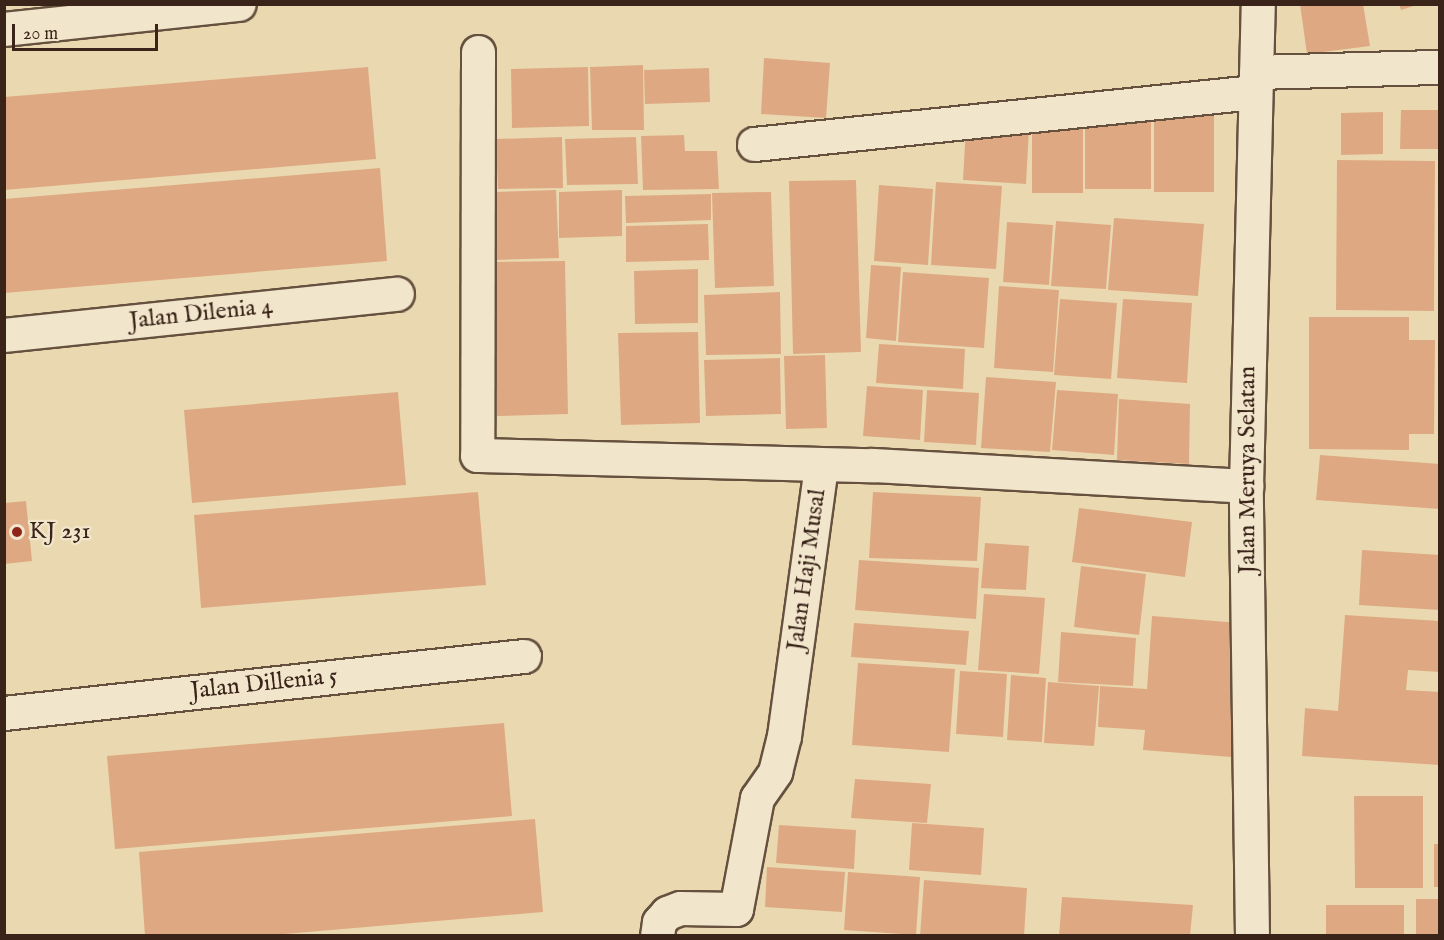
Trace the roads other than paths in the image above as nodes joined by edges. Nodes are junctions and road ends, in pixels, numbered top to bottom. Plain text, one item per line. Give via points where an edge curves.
1 (239, 4) edge
2 (1258, 4) edge
3 (4, 29) edge
4 (478, 52) dead end
5 (1440, 67) edge
6 (1255, 82) junction
7 (754, 144) dead end
8 (397, 294) dead end
9 (4, 335) edge
10 (821, 466) junction
11 (1246, 486) junction
12 (524, 656) dead end
13 (4, 713) edge
14 (657, 936) edge
15 (1252, 936) edge

1 - 3 street
2 - 6 street, Jalan Meruya Selatan
4 - 10 street via 477,455
5 - 6 street
6 - 7 street
6 - 11 street, Jalan Meruya Selatan
8 - 9 street, Jalan Dilenia 4
10 - 11 street, Jalan Haji Musal via 872,465
10 - 14 street, Jalan Haji Musal via 784,736 775,772 758,798 736,909 680,908 659,922
11 - 15 street, Jalan Meruya Selatan
12 - 13 street, Jalan Dillenia 5

